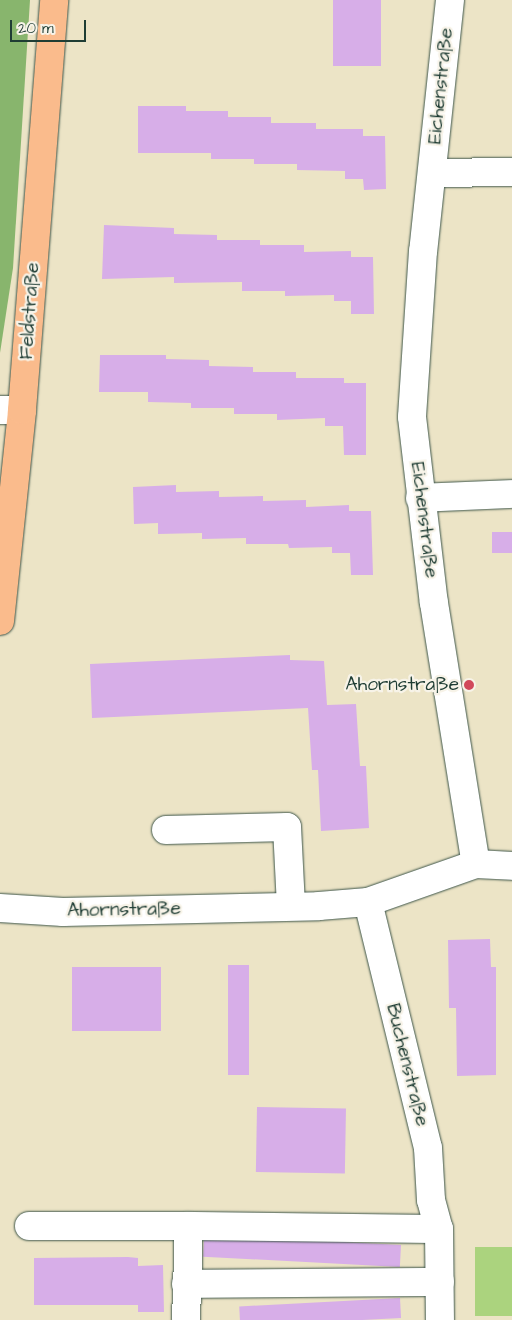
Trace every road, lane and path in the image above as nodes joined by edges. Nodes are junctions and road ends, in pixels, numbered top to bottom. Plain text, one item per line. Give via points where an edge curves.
1 (54, 0) edge
2 (450, 0) edge
3 (512, 172) edge
4 (432, 173) junction
5 (11, 410) edge
6 (512, 494) edge
7 (420, 498) junction
8 (0, 621) edge
9 (166, 830) dead end
10 (476, 864) junction
11 (512, 866) edge
12 (368, 902) junction
13 (291, 906) junction
14 (0, 908) edge
15 (29, 1226) dead end
16 (189, 1226) junction
17 (439, 1229) junction
18 (440, 1282) junction
19 (186, 1284) junction
20 (186, 1320) edge
21 (440, 1320) edge

1 - 5 main road, Feldstraße
2 - 4 street, Eichenstraße
3 - 4 street, Eichenstraße
4 - 7 street, Eichenstraße via 413,373 412,418
5 - 8 main road, Feldstraße
6 - 7 street
7 - 10 street, Eichenstraße
9 - 13 street via 287,827
10 - 11 street, Ahornstraße
10 - 12 street, Ahornstraße
12 - 13 street, Ahornstraße
12 - 17 street, Buchenstraße via 428,1148 431,1200
13 - 14 street, Ahornstraße via 64,912
15 - 16 street
16 - 17 street
16 - 19 street
17 - 18 street, Buchenstraße
18 - 19 street
18 - 21 street, Buchenstraße
19 - 20 street

